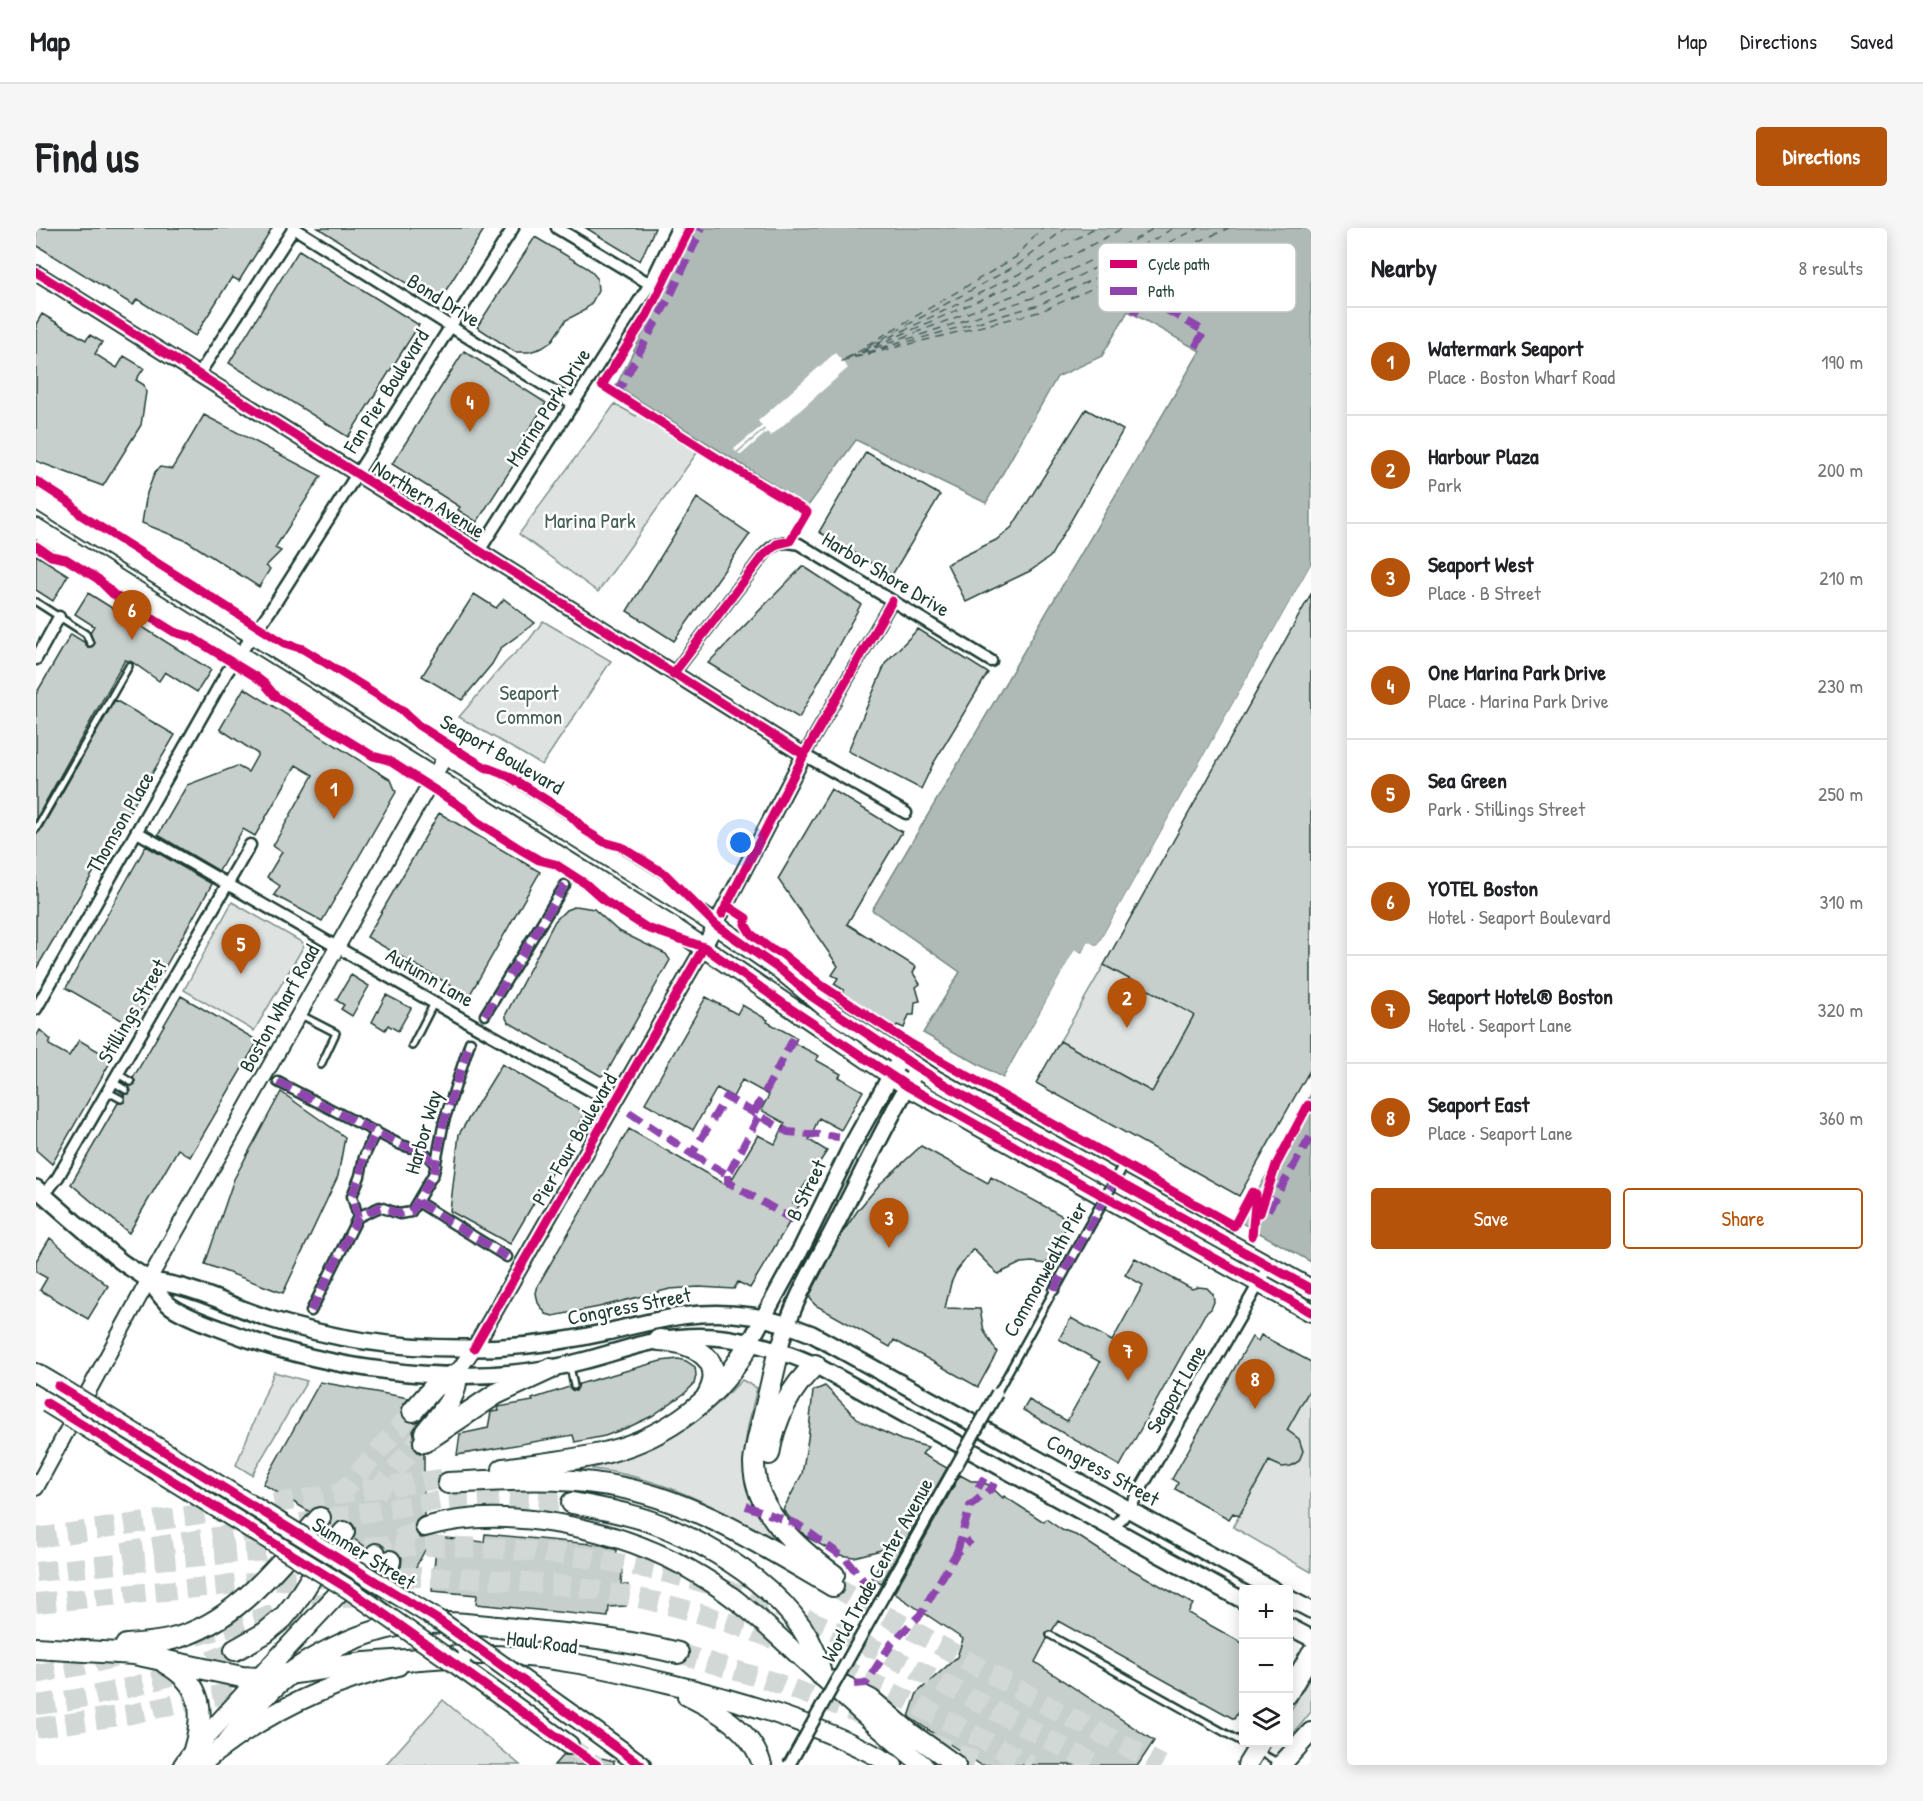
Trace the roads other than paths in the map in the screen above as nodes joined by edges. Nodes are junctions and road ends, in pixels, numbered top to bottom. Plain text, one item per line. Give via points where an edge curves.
1 (294, 228) edge
2 (513, 228) edge
3 (557, 228) edge
4 (677, 228) edge
5 (36, 273) edge
6 (650, 284) junction
7 (450, 326) junction
8 (199, 374) junction
9 (574, 404) junction
10 (356, 474) junction
11 (36, 499) edge
12 (36, 528) edge
13 (479, 551) junction
14 (892, 601) junction
15 (36, 602) edge
16 (59, 617) junction
17 (254, 635) junction
18 (90, 643) dead end
19 (238, 655) junction
20 (36, 658) edge
21 (991, 661) dead end
22 (129, 666) dead end
23 (673, 674) junction
24 (446, 755) junction
25 (804, 755) junction
26 (433, 777) junction
27 (906, 813) dead end
28 (36, 829) edge
29 (137, 832) junction
30 (250, 845) dead end
31 (227, 883) junction
32 (565, 885) dead end
33 (716, 925) junction
34 (337, 947) junction
35 (704, 947) junction
36 (434, 1003) junction
37 (36, 1009) edge
38 (299, 1014) junction
39 (484, 1015) dead end
40 (470, 1042) dead end
41 (412, 1046) dead end
42 (901, 1057) junction
43 (321, 1065) dead end
44 (918, 1068) junction
45 (891, 1074) junction
46 (131, 1082) dead end
47 (278, 1082) dead end
48 (113, 1083) junction
49 (908, 1086) junction
50 (126, 1090) dead end
51 (120, 1100) dead end
52 (615, 1104) junction
53 (376, 1131) junction
54 (1125, 1162) dead end
55 (436, 1165) junction
56 (40, 1192) edge
57 (418, 1202) junction
58 (358, 1217) junction
59 (507, 1257) dead end
60 (1269, 1266) junction
61 (148, 1281) junction
62 (1260, 1283) junction
63 (1311, 1289) edge
64 (1054, 1290) joint
65 (311, 1311) dead end
66 (1311, 1312) edge
67 (763, 1318) junction
68 (787, 1324) junction
69 (606, 1332) junction
70 (659, 1340) junction
71 (750, 1342) junction
72 (474, 1348) junction
73 (779, 1350) junction
74 (570, 1364) junction
75 (815, 1365) junction
76 (550, 1368) junction
77 (36, 1372) edge
78 (456, 1374) junction
79 (574, 1386) dead end
80 (997, 1392) joint
81 (41, 1400) edge
82 (704, 1402) junction
83 (413, 1411) tunnel mouth
84 (36, 1488) edge
85 (572, 1503) tunnel mouth
86 (1129, 1509) junction
87 (320, 1518) dead end
88 (425, 1527) tunnel mouth
89 (1113, 1529) junction
90 (344, 1532) dead end
91 (788, 1535) junction
92 (383, 1557) joint
93 (1265, 1585) edge
94 (1239, 1598) edge
95 (1293, 1601) edge
96 (1311, 1610) edge
97 (435, 1623) junction
98 (1293, 1629) edge
99 (1050, 1635) dead end
100 (1311, 1638) edge
101 (36, 1648) edge
102 (235, 1650) tunnel mouth
103 (678, 1653) tunnel mouth
104 (1311, 1653) edge
105 (149, 1656) junction
106 (462, 1656) junction
107 (290, 1674) junction
108 (821, 1675) junction
109 (259, 1678) junction
110 (644, 1678) junction
111 (1289, 1693) edge
112 (810, 1726) junction
113 (1311, 1732) edge
114 (228, 1742) junction
115 (569, 1745) tunnel mouth
116 (1255, 1753) edge
117 (193, 1760) edge
118 (641, 1765) edge
119 (762, 1765) edge
120 (788, 1765) edge
121 (893, 1765) edge
122 (923, 1765) edge
123 (957, 1765) edge
124 (1282, 1765) edge

1 - 7 street, Bond Drive
1 - 8 street
2 - 7 street, Fan Pier Boulevard
3 - 6 street
4 - 6 street, Marina Park Drive
5 - 8 street, Northern Avenue
6 - 9 street, Marina Park Drive
7 - 9 street, Bond Drive
7 - 10 street, Fan Pier Boulevard
8 - 10 street, Northern Avenue
9 - 13 street, Marina Park Drive
10 - 13 street, Northern Avenue
10 - 17 street, Fan Pier Boulevard
11 - 17 main road, Seaport Boulevard
12 - 19 main road
13 - 23 street, Northern Avenue
14 - 21 street, Harbor Shore Drive
14 - 23 street, Harbor Shore Drive via 799,544 780,542 765,554
14 - 25 street, Pier Four Boulevard
15 - 16 lane
16 - 18 lane via 86,634
16 - 20 street
17 - 19 street, Fan Pier Boulevard
17 - 24 main road, Seaport Boulevard
19 - 26 main road
19 - 29 street, Thomson Place
22 - 28 lane
23 - 25 street, Northern Avenue
24 - 26 street, Boston Wharf Road
24 - 33 main road, Seaport Boulevard
25 - 27 street, Northern Avenue
25 - 33 street, Pier Four Boulevard
26 - 34 street, Boston Wharf Road
26 - 35 main road
29 - 31 street, Autumn Lane
29 - 37 street, Thomson Place
30 - 31 street, Stillings Street
31 - 34 street, Autumn Lane
31 - 48 street, Stillings Street
32 - 39 street
33 - 35 street, Pier Four Boulevard
33 - 42 main road, Seaport Boulevard
34 - 36 street, Autumn Lane
34 - 38 street, Boston Wharf Road
35 - 45 main road
35 - 52 street, Pier Four Boulevard
36 - 41 lane
36 - 52 street, Autumn Lane
38 - 43 lane via 336,1033
38 - 61 street, Boston Wharf Road
40 - 55 street, Harbor Way via 444,1121
42 - 44 main road, Seaport Boulevard
42 - 45 main road, B Street
44 - 49 main road, B Street
44 - 60 main road, Seaport Boulevard
45 - 49 main road
45 - 67 main road, B Street
46 - 48 lane
47 - 53 street
48 - 50 lane
48 - 51 lane
48 - 56 street, Stillings Street via 58,1177
49 - 62 main road
49 - 68 main road, B Street via 799,1292
52 - 72 street, Pier Four Boulevard
53 - 55 street via 401,1145 423,1151
53 - 58 street via 351,1196
54 - 64 street, Commonwealth Pier, bridge
55 - 57 street, Harbor Way
56 - 61 main road, Congress Street
57 - 58 street, Harbor Way via 411,1212 399,1214 380,1207
57 - 59 street
58 - 65 street
60 - 62 street, Seaport Lane
60 - 63 main road, Seaport Boulevard
61 - 72 main road, Congress Street via 186,1287 272,1319 340,1337 399,1345
61 - 78 main road, Congress Street via 162,1299 180,1312 255,1341 354,1365
61 - 84 street, Boston Wharf Road
62 - 66 main road
62 - 86 street, Seaport Lane
64 - 80 lane, Commonwealth Pier
67 - 68 main road, Congress Street
67 - 69 main road, Congress Street via 697,1314
67 - 71 main road, B Street
68 - 73 main road, B Street
68 - 86 main road, Congress Street via 820,1338
69 - 72 main road, Congress Street via 522,1346
69 - 74 main road via 573,1348
70 - 71 main road, Congress Street via 711,1336
70 - 74 main road, Congress Street
70 - 82 highway via 687,1345 707,1358 714,1378
71 - 73 main road, Congress Street
71 - 82 highway via 732,1372
72 - 78 street, Pier Four Boulevard
73 - 75 main road, Congress Street
73 - 91 highway via 755,1467 764,1503
74 - 76 main road, Congress Street
74 - 79 lane
75 - 89 main road, Congress Street
75 - 91 highway via 785,1403 768,1456 770,1501
76 - 78 main road, Congress Street
76 - 78 highway via 496,1394 423,1438 451,1399
77 - 118 main road, Summer Street, bridge via 440,1622
78 - 83 highway via 434,1387
80 - 120 street, World Trade Center Avenue, bridge
81 - 115 main road, Summer Street, bridge via 350,1590
82 - 91 highway via 664,1429 617,1450 447,1480 562,1480 640,1491 713,1520 835,1582
85 - 108 highway via 654,1522 736,1566 801,1625
86 - 89 street, Seaport Lane
86 - 93 main road, Congress Street
87 - 101 highway via 257,1587 204,1627 156,1642
88 - 108 main road via 460,1519 516,1518 580,1528 631,1542 676,1562 723,1590
89 - 94 main road, Congress Street
90 - 102 highway via 283,1618
92 - 97 highway via 391,1600 408,1615
92 - 109 main road
95 - 96 main road
97 - 103 highway via 588,1636
97 - 107 highway via 403,1625 351,1641
98 - 100 main road
99 - 116 lane
101 - 105 highway
104 - 111 main road
105 - 109 highway
105 - 117 highway via 179,1672 196,1696 201,1715
106 - 107 highway via 365,1663
106 - 110 main road, Haul Road via 544,1659
106 - 114 main road, Haul Road via 399,1666 326,1688 279,1710
107 - 109 highway
107 - 114 highway via 262,1699
108 - 112 main road via 819,1704
108 - 122 main road
108 - 123 main road via 871,1699
109 - 117 main road
110 - 112 main road, Haul Road
110 - 119 main road via 723,1716 746,1736
112 - 120 lane
112 - 121 main road, Haul Road
113 - 124 main road
114 - 117 main road, Haul Road
116 - 124 lane

